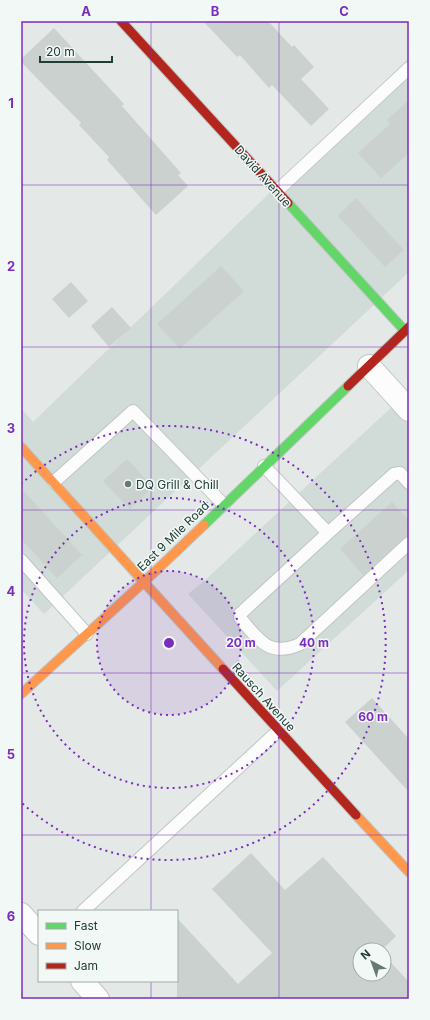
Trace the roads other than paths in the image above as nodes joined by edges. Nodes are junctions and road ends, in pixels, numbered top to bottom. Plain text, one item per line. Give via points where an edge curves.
1 (120, 21) edge
2 (409, 68) edge
3 (277, 191) junction
4 (407, 329) edge
5 (369, 366) junction
6 (409, 410) edge
7 (21, 447) edge
8 (264, 466) junction
9 (54, 482) junction
10 (409, 483) edge
11 (224, 505) junction
12 (328, 533) junction
13 (409, 542) edge
14 (21, 560) edge
15 (145, 581) junction
16 (87, 634) junction
17 (21, 694) edge
18 (278, 731) junction
19 (409, 872) edge
20 (84, 910) edge
21 (21, 915) edge
22 (38, 933) edge
23 (83, 982) edge
24 (98, 999) edge

1 - 3 street, David Avenue
2 - 3 lane
3 - 4 street, David Avenue
4 - 5 street, East 9 Mile Road
5 - 6 street
5 - 8 street, East 9 Mile Road
7 - 9 street, Rausch Avenue
8 - 11 street, East 9 Mile Road
8 - 12 lane
9 - 11 lane via 133,411
9 - 15 street, Rausch Avenue
10 - 12 lane via 400,473 394,474
11 - 15 street, East 9 Mile Road
12 - 13 lane via 240,614 240,618 260,642 270,648 280,650 300,644
14 - 16 lane
15 - 16 street, East 9 Mile Road
15 - 18 street, Rausch Avenue
16 - 17 street, East 9 Mile Road
18 - 19 street, Rausch Avenue
18 - 20 lane
21 - 22 street
23 - 24 street

